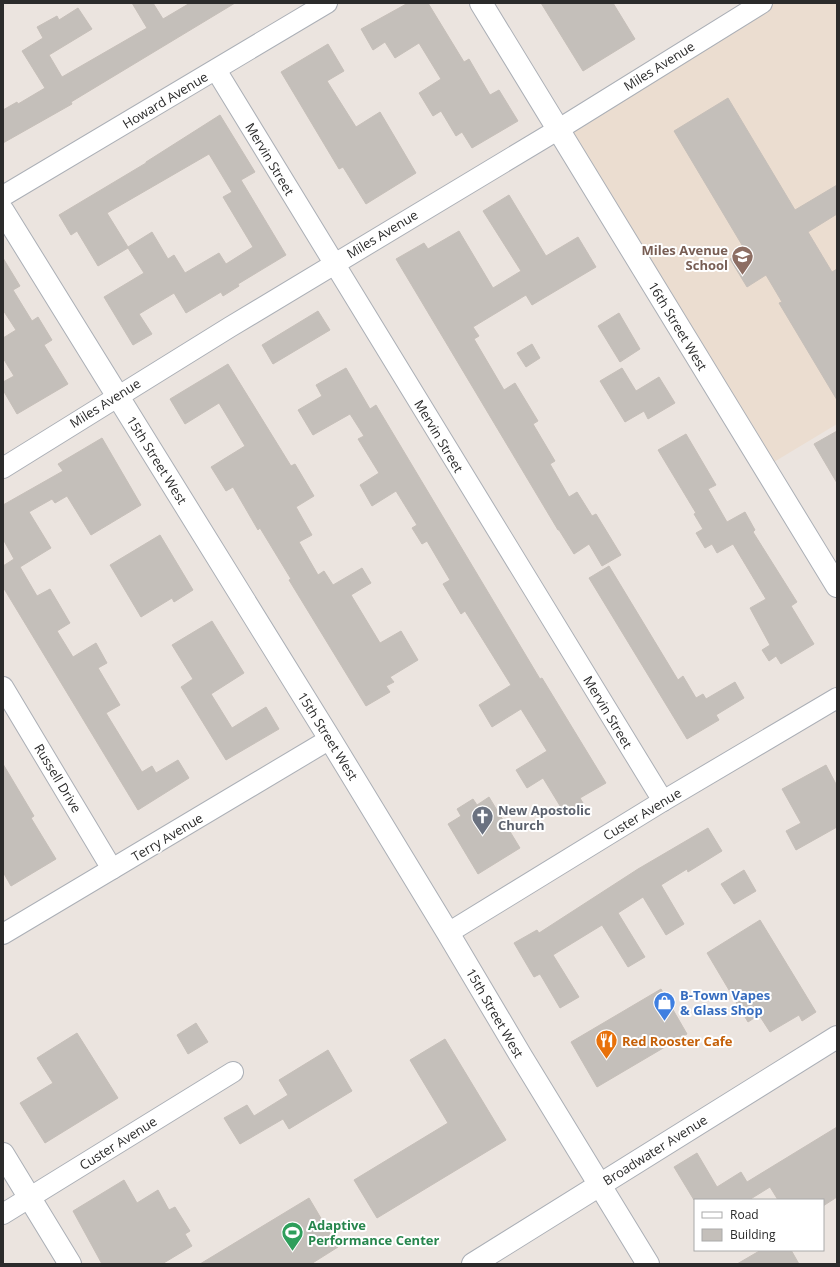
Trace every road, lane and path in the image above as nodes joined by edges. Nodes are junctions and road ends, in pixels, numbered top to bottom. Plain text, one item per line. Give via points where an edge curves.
1 (327, 3) edge
2 (481, 3) edge
3 (762, 3) edge
4 (216, 70) junction
5 (559, 129) junction
6 (3, 196) edge
7 (3, 211) edge
8 (334, 263) junction
9 (117, 396) junction
10 (3, 468) edge
11 (837, 586) edge
12 (3, 687) edge
13 (837, 698) edge
14 (330, 739) junction
15 (662, 801) junction
16 (112, 869) junction
17 (448, 933) junction
18 (3, 934) edge
19 (837, 1037) edge
20 (234, 1072) dead end
21 (3, 1154) edge
22 (600, 1184) junction
23 (29, 1198) junction
24 (3, 1214) edge
25 (70, 1264) edge
26 (473, 1264) edge
27 (648, 1264) edge

1 - 4 street, Howard Avenue
2 - 5 street, 16th Street West
3 - 5 street, Miles Avenue
4 - 6 street, Howard Avenue
4 - 8 street, Mervin Street
5 - 8 street, Miles Avenue
5 - 11 street, 16th Street West
7 - 9 street, 15th Street West
8 - 9 street, Miles Avenue
8 - 15 street, Mervin Street
9 - 10 street, Miles Avenue
9 - 14 street, 15th Street West
12 - 16 street, Russell Drive
13 - 15 street, Custer Avenue
14 - 16 street, Terry Avenue
14 - 17 street, 15th Street West
15 - 17 street, Custer Avenue
16 - 18 street, Terry Avenue
17 - 22 street, 15th Street West
19 - 22 street, Broadwater Avenue
20 - 23 street, Custer Avenue
21 - 23 street
22 - 26 street, Broadwater Avenue
22 - 27 street, 15th Street West
23 - 24 street, Custer Avenue
23 - 25 street

